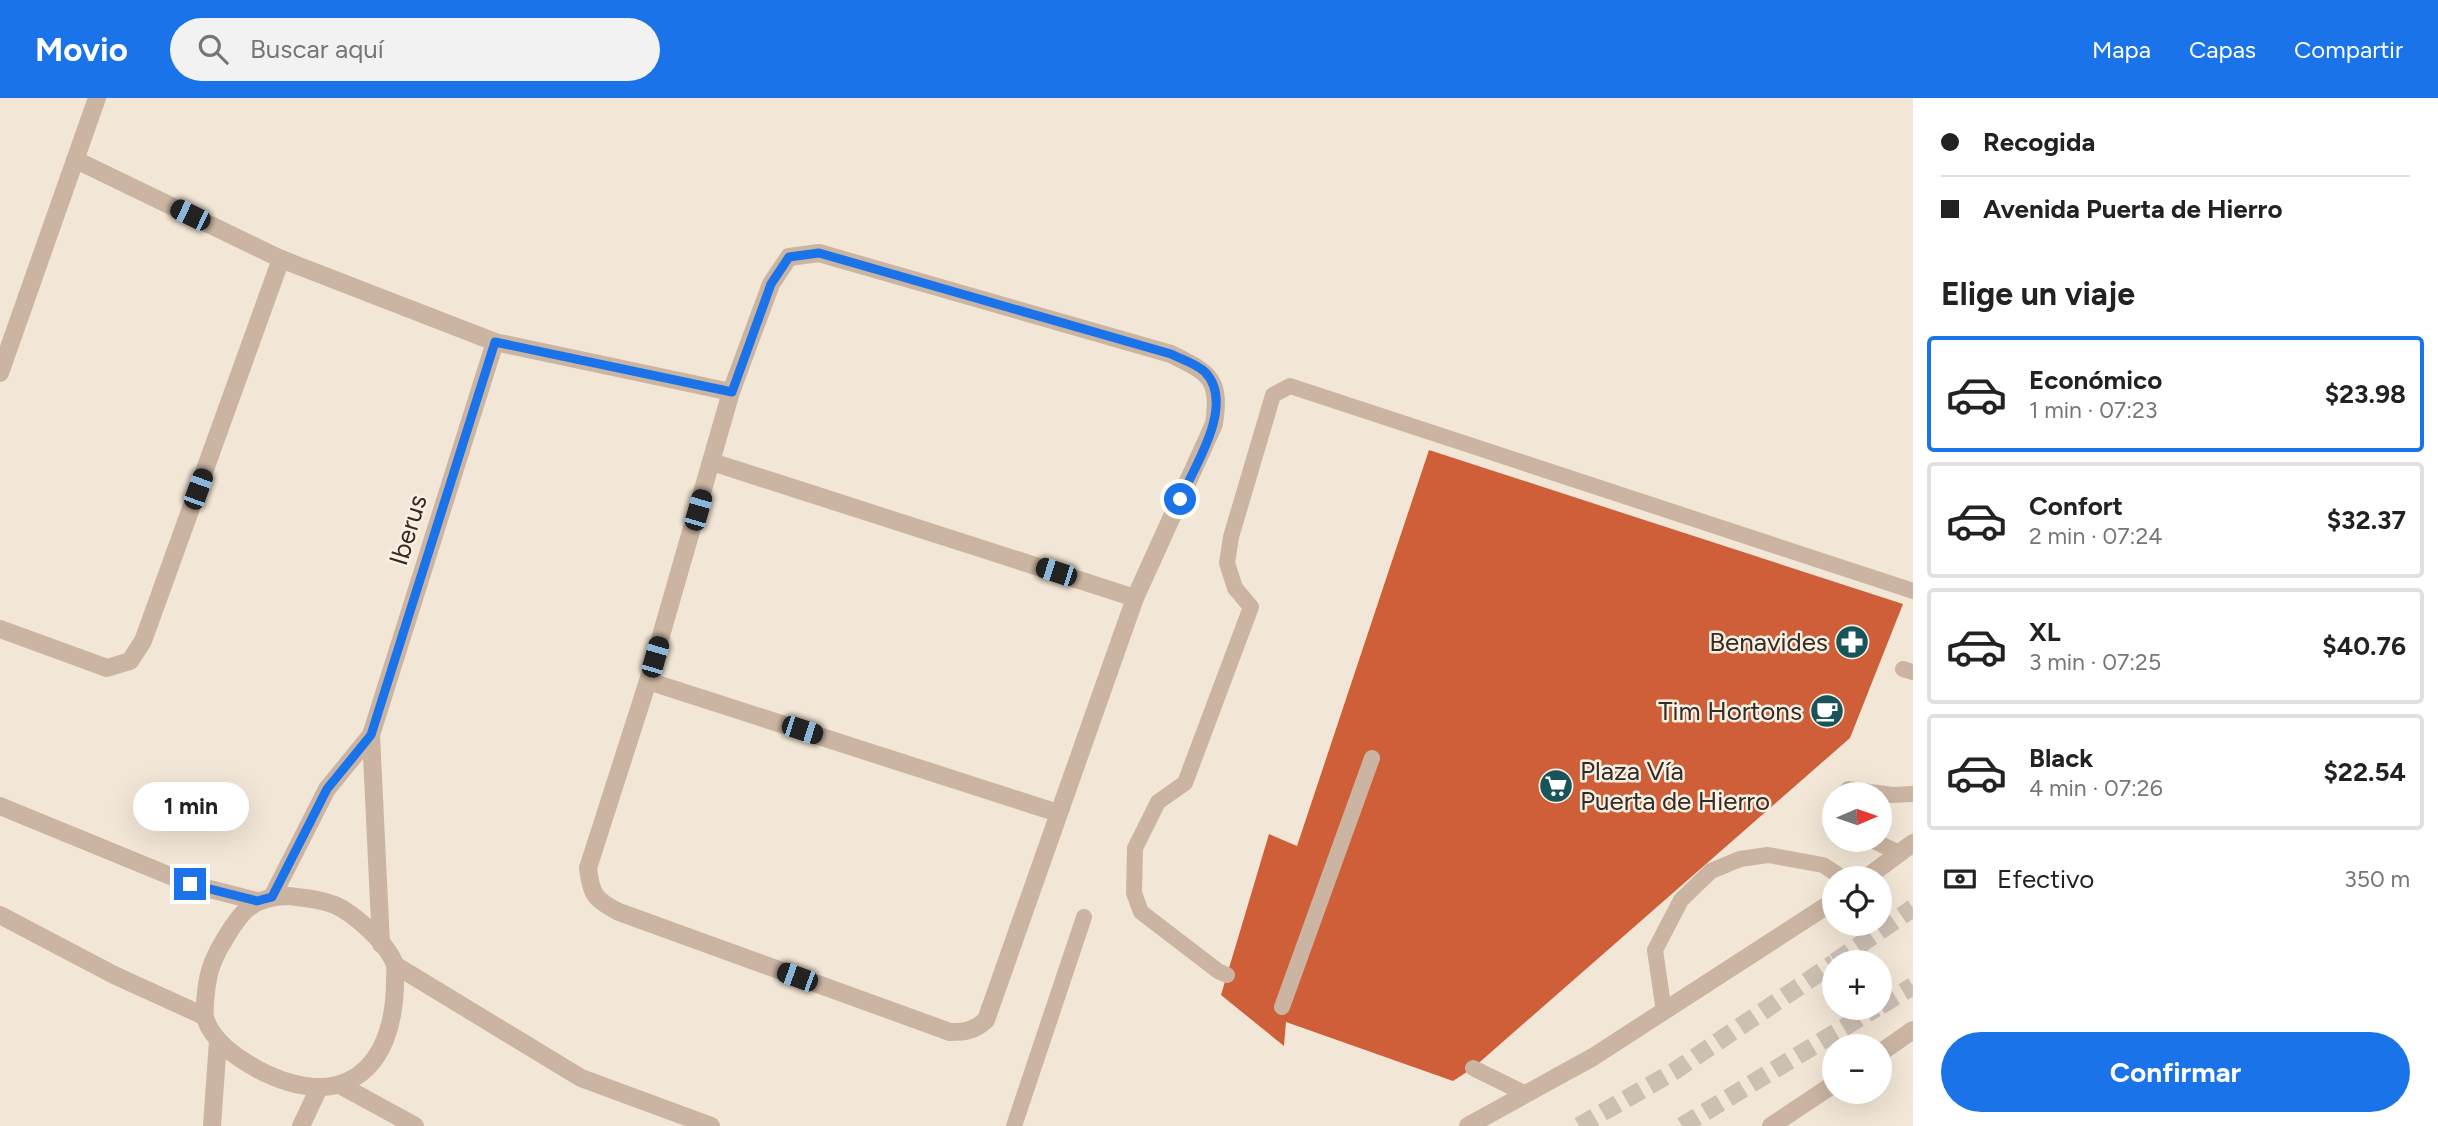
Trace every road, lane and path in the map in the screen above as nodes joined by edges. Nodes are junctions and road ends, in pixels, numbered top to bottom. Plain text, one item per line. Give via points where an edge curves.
1 (97, 98) edge
2 (76, 160) junction
3 (281, 259) junction
4 (495, 342) junction
5 (0, 373) edge
6 (732, 392) junction
7 (712, 462) junction
8 (1913, 591) edge
9 (1135, 598) junction
10 (0, 629) edge
11 (648, 681) junction
12 (371, 735) junction
13 (1372, 758) dead end
14 (1913, 794) edge
15 (1892, 795) edge
16 (0, 806) edge
17 (1058, 813) junction
18 (1906, 848) edge
19 (1825, 866) edge
20 (1882, 866) edge
21 (265, 899) junction
22 (1822, 909) edge
23 (0, 915) edge
24 (1084, 917) dead end
25 (381, 944) junction
26 (395, 965) junction
27 (1227, 975) dead end
28 (1282, 1007) dead end
29 (1664, 1012) junction
30 (204, 1016) junction
31 (1913, 1030) edge
32 (218, 1041) junction
33 (1892, 1045) edge
34 (1474, 1069) dead end
35 (340, 1085) junction
36 (319, 1088) junction
37 (1822, 1092) edge
38 (1526, 1094) junction
39 (212, 1126) edge
40 (301, 1126) edge
41 (415, 1126) edge
42 (711, 1126) edge
43 (1014, 1126) edge
44 (1468, 1126) edge
45 (1771, 1126) edge

1 - 2 street
2 - 3 street
2 - 5 street
3 - 4 street
3 - 10 street via 143,641 130,661 107,668
4 - 6 street
4 - 12 street, Iberus
6 - 7 street
6 - 9 street via 771,284 789,257 819,253 1171,354 1204,370 1214,385 1214,424
7 - 9 street
7 - 11 street
8 - 27 lane via 1290,386 1273,396 1231,537 1227,563 1235,588 1251,607 1185,783 1158,802 1135,848 1134,893 1140,912
9 - 17 street
11 - 17 street
11 - 17 street via 588,868 590,888 600,902 950,1032 966,1032 986,1020
12 - 21 street, Iberus via 327,789
12 - 25 street, Iberus
13 - 28 lane
14 - 15 lane
16 - 21 street via 190,884
18 - 20 street
19 - 29 lane via 1768,855 1740,859 1711,871 1681,900 1655,950
21 - 25 street via 313,898 336,906 357,918
21 - 30 street via 237,919 221,944 207,974
22 - 29 street
23 - 30 street
24 - 43 lane
25 - 26 street
26 - 35 street via 395,1010 385,1044 364,1073
26 - 42 street via 581,1078
29 - 38 street
30 - 32 street
31 - 33 street
32 - 36 street via 265,1073
32 - 39 street
34 - 38 lane
35 - 36 street
35 - 41 street
36 - 40 street
37 - 45 street
38 - 44 street

